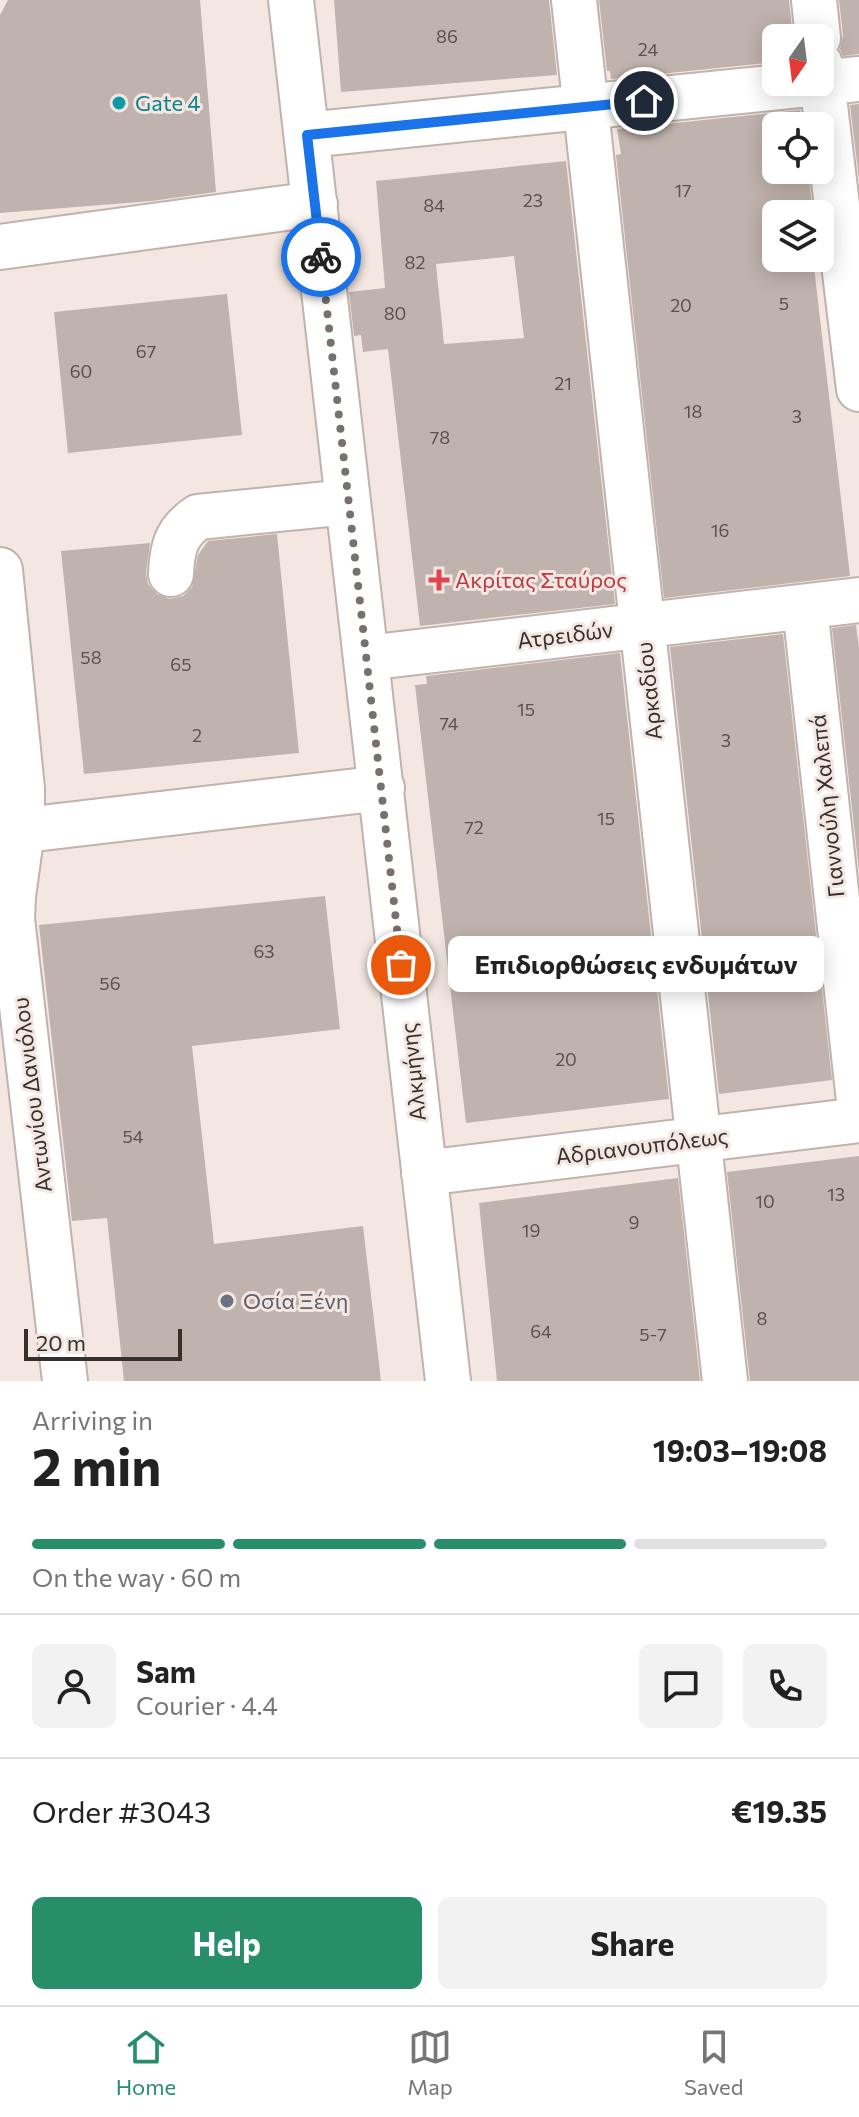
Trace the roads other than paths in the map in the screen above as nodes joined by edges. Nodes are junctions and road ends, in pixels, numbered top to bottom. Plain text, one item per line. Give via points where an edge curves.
1 (291, 0) edge
2 (574, 0) edge
3 (814, 0) edge
4 (817, 24) edge
5 (834, 76) edge
6 (762, 85) edge
7 (585, 107) junction
8 (307, 135) junction
9 (315, 204) junction
10 (0, 247) edge
11 (859, 389) edge
12 (348, 502) junction
13 (0, 570) edge
14 (171, 574) dead end
15 (859, 600) edge
16 (805, 607) junction
17 (642, 625) junction
18 (366, 658) junction
19 (382, 788) junction
20 (11, 832) edge
21 (859, 1101) edge
22 (859, 1120) edge
23 (699, 1139) junction
24 (424, 1173) junction
25 (65, 1381) edge
26 (448, 1381) edge
27 (725, 1381) edge

1 - 8 street, Αλκμήνης
2 - 7 street, Αρκαδίου
3 - 4 street
5 - 11 street
6 - 7 street
7 - 8 street
7 - 17 street, Αρκαδίου
8 - 9 street, Αλκμήνης
9 - 10 street
9 - 12 street, Αλκμήνης
12 - 14 street via 198,517 176,540
12 - 18 street, Αλκμήνης
13 - 20 street, Αντωνίου Δανιόλου via 21,776
15 - 16 street, Ατρειδών
16 - 17 street, Ατρειδών
16 - 21 street, Γιαννούλη Χαλεπά
17 - 18 street, Ατρειδών
17 - 23 street, Αρκαδίου
18 - 19 street, Αλκμήνης
19 - 20 street
19 - 24 street, Αλκμήνης
20 - 25 street, Αντωνίου Δανιόλου via 13,928
22 - 23 street, Αδριανουπόλεως
23 - 24 street, Αδριανουπόλεως
23 - 27 street, Αρκαδίου
24 - 26 street, Αλκμήνης

